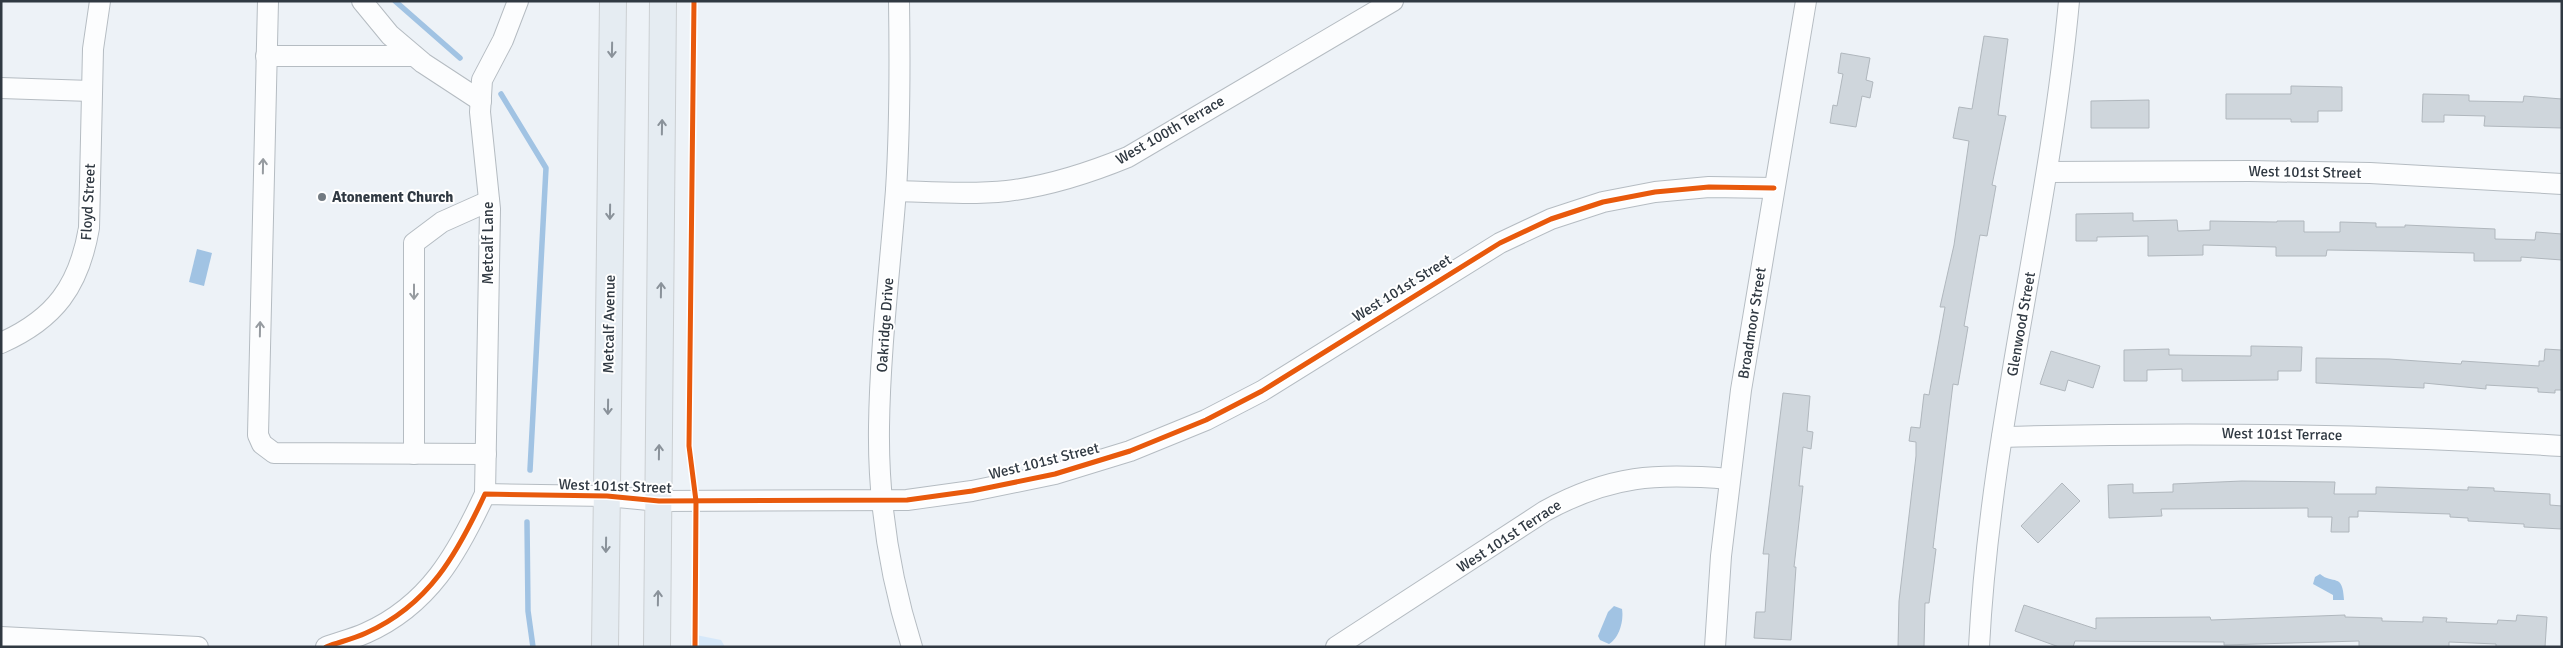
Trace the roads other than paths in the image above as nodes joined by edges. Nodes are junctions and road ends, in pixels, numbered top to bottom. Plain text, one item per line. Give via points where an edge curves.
1 (100, 1) edge
2 (268, 1) edge
3 (362, 1) edge
4 (518, 1) edge
5 (613, 1) edge
6 (664, 1) edge
7 (899, 1) edge
8 (1393, 1) edge
9 (1806, 1) edge
10 (2069, 1) edge
11 (266, 56) junction
12 (414, 56) junction
13 (1, 88) edge
14 (91, 91) junction
15 (481, 101) junction
16 (2048, 172) junction
17 (2562, 184) edge
18 (1774, 188) junction
19 (896, 191) junction
20 (489, 201) junction
21 (1, 343) edge
22 (2002, 437) junction
23 (2562, 446) edge
24 (414, 454) junction
25 (486, 454) junction
26 (1729, 479) junction
27 (485, 494) junction
28 (607, 496) junction
29 (659, 501) junction
30 (883, 501) junction
31 (1, 637) edge
32 (198, 647) edge
33 (326, 647) edge
34 (605, 647) edge
35 (657, 647) edge
36 (912, 647) edge
37 (1336, 647) edge
38 (1715, 647) edge
39 (1979, 647) edge

1 - 14 street, Floyd Street
2 - 11 street
3 - 12 street via 390,35
4 - 15 street, Metcalf Lane via 503,40 482,80
5 -> 28 main road, Metcalf Avenue
29 -> 6 main road
7 - 19 street, Oakridge Drive
8 - 19 street, West 100th Terrace via 1128,156 1091,172 1006,191
9 - 18 street, Broadmoor Street
10 - 16 street, Glenwood Street
11 - 12 street
24 -> 11 street via 274,453 262,444 258,435
12 - 15 street
13 - 14 street
14 - 21 street, Floyd Street via 89,228 84,254 74,282 56,307 24,333
15 - 20 street, Metcalf Lane
16 - 17 street, West 101st Street via 2361,173
16 - 22 street, Glenwood Street
18 - 26 street, Broadmoor Street
18 - 30 street, West 101st Street via 1709,187 1655,192 1603,202 1551,219 1500,243 1277,382 1206,420 1130,451 1055,474 972,492
19 - 30 street, Oakridge Drive via 879,427
20 -> 24 street via 442,222 414,243
20 - 25 street, Metcalf Lane
22 - 23 street, West 101st Terrace via 2301,434 2449,438
22 - 39 street, Glenwood Street
24 - 25 street
25 - 27 street, Metcalf Lane
26 - 37 street, West 101st Terrace via 1683,475 1641,477 1605,484 1571,497
26 - 38 street, Broadmoor Street
27 - 28 street, West 101st Street
27 - 33 street via 452,559 433,585 394,619 365,634
28 - 29 street, West 101st Street
28 -> 34 main road, Metcalf Avenue
29 - 30 street, West 101st Street
35 -> 29 main road
30 - 36 street, Oakridge Drive via 897,592
31 - 32 street

